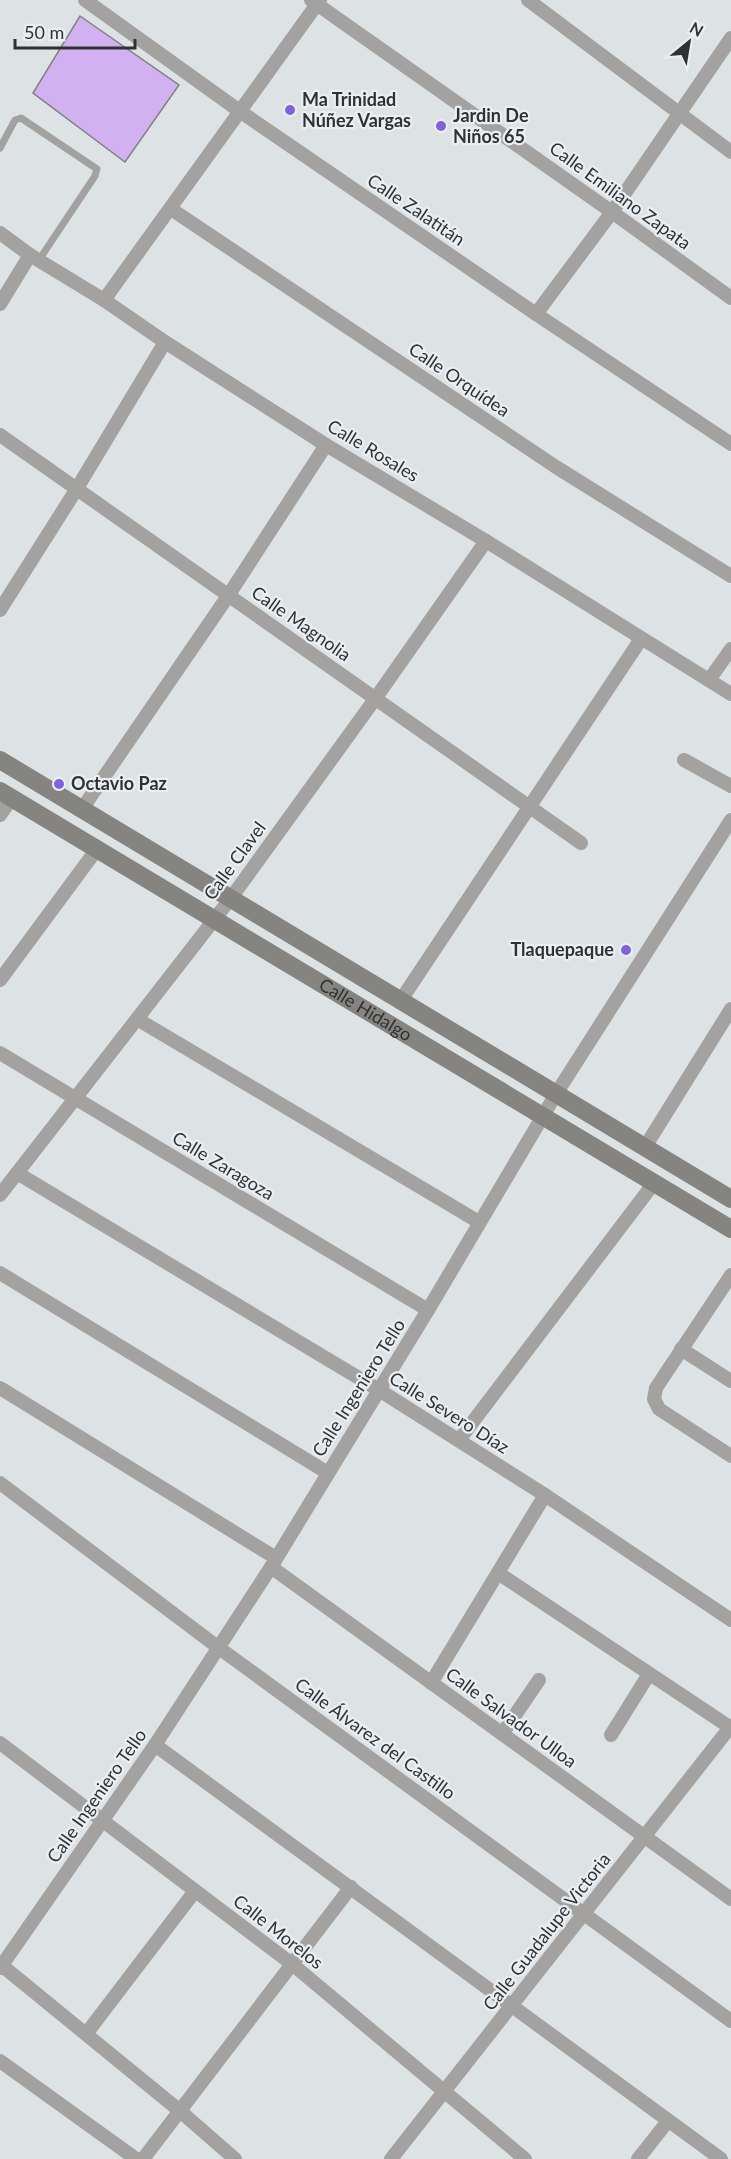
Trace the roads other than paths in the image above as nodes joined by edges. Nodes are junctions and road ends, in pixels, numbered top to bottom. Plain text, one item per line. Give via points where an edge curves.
1 (85, 0) edge
2 (528, 0) edge
3 (316, 2) edge
4 (731, 38) edge
5 (241, 112) junction
6 (679, 112) junction
7 (0, 148) edge
8 (731, 152) edge
9 (171, 209) junction
10 (612, 212) junction
11 (0, 233) edge
12 (35, 257) junction
13 (731, 298) edge
14 (104, 300) junction
15 (0, 304) edge
16 (536, 314) junction
17 (165, 342) junction
18 (0, 435) edge
19 (731, 444) edge
20 (326, 445) junction
21 (76, 490) junction
22 (486, 540) junction
23 (731, 576) edge
24 (228, 596) junction
25 (0, 610) edge
26 (641, 639) junction
27 (731, 649) edge
28 (709, 680) junction
29 (731, 694) edge
30 (375, 699) junction
31 (0, 760) edge
32 (684, 760) dead end
33 (731, 786) edge
34 (6, 794) edge
35 (529, 807) junction
36 (82, 809) junction
37 (0, 815) edge
38 (731, 820) edge
39 (581, 843) dead end
40 (97, 849) junction
41 (231, 898) junction
42 (214, 919) junction
43 (0, 980) edge
44 (401, 1000) junction
45 (731, 1009) edge
46 (137, 1019) junction
47 (0, 1053) edge
48 (556, 1094) junction
49 (75, 1098) junction
50 (543, 1117) junction
51 (645, 1147) junction
52 (17, 1173) junction
53 (654, 1183) junction
54 (0, 1195) edge
55 (731, 1199) edge
56 (479, 1222) junction
57 (731, 1229) edge
58 (0, 1273) edge
59 (731, 1275) edge
60 (428, 1310) junction
61 (681, 1349) junction
62 (731, 1381) edge
63 (0, 1388) edge
64 (379, 1390) junction
65 (459, 1440) junction
66 (731, 1456) edge
67 (328, 1473) junction
68 (0, 1483) edge
69 (545, 1495) junction
70 (273, 1562) junction
71 (498, 1573) junction
72 (731, 1620) edge
73 (219, 1648) junction
74 (649, 1674) junction
75 (539, 1680) dead end
76 (431, 1683) junction
77 (731, 1727) edge
78 (502, 1734) junction
79 (611, 1735) dead end
80 (0, 1743) edge
81 (155, 1745) junction
82 (102, 1821) junction
83 (645, 1837) junction
84 (351, 1887) junction
85 (195, 1891) junction
86 (731, 1899) edge
87 (584, 1914) junction
88 (292, 1964) junction
89 (1, 1966) edge
90 (512, 2005) junction
91 (731, 2021) edge
92 (86, 2034) junction
93 (0, 2061) edge
94 (444, 2092) junction
95 (180, 2110) junction
96 (668, 2121) junction
97 (136, 2159) edge
98 (143, 2159) edge
99 (235, 2159) edge
100 (391, 2159) edge
101 (525, 2159) edge
102 (638, 2159) edge
103 (722, 2159) edge

1 - 5 street, Calle Zalatitán
2 - 6 street
3 - 5 street
3 - 10 street, Calle Emiliano Zapata
4 - 6 street
5 - 9 street
5 - 16 street, Calle Zalatitán
6 - 8 street
6 - 10 street
7 - 12 lane via 15,120 21,118 97,169
9 - 14 street
9 - 23 street, Calle Orquídea via 556,467
10 - 13 street, Calle Emiliano Zapata
10 - 16 street
11 - 12 street, Calle Rosales
12 - 14 street, Calle Rosales
12 - 15 street
14 - 17 street, Calle Rosales
16 - 19 street, Calle Zalatitán
17 - 20 street, Calle Rosales
17 - 21 street
18 - 21 street, Calle Magnolia
20 - 22 street, Calle Rosales
20 - 24 street
21 - 24 street, Calle Magnolia
21 - 25 street
22 - 26 street, Calle Rosales
22 - 30 street, Calle Clavel
24 - 30 street, Calle Magnolia
24 - 36 street
26 - 28 street, Calle Rosales
26 - 35 street
27 - 28 street
28 - 29 street, Calle Rosales
30 - 35 street, Calle Magnolia
30 - 41 street, Calle Clavel
31 - 36 street, Calle Hidalgo
32 - 33 street
34 - 37 street
34 - 40 street, Calle Hidalgo
35 - 39 street, Calle Magnolia
35 - 44 street
36 - 41 street, Calle Hidalgo
38 - 48 street, Calle Ingeniero Tello
40 - 42 street, Calle Hidalgo
40 - 43 street
41 - 42 street, Calle Clavel
41 - 44 street, Calle Hidalgo
42 - 46 street, Calle Clavel
42 - 50 street, Calle Hidalgo
44 - 48 street, Calle Hidalgo
45 - 51 street
46 - 49 street, Calle Clavel
46 - 56 street
47 - 49 street, Calle Zaragoza
48 - 50 street, Calle Ingeniero Tello
48 - 51 street, Calle Hidalgo
49 - 52 street, Calle Clavel
49 - 60 street, Calle Zaragoza
50 - 53 street, Calle Hidalgo
50 - 56 street, Calle Ingeniero Tello
51 - 55 street, Calle Hidalgo
52 - 54 street, Calle Clavel
52 - 64 street, Calle Severo Díaz
53 - 57 street, Calle Hidalgo
53 - 65 street
56 - 60 street, Calle Ingeniero Tello
58 - 67 street
59 - 61 street
60 - 64 street, Calle Ingeniero Tello
61 - 62 street
61 - 66 street via 656,1388 654,1399 659,1409
63 - 70 street, Calle Salvador Ulloa
64 - 65 street, Calle Severo Díaz
64 - 67 street, Calle Ingeniero Tello
65 - 69 street, Calle Severo Díaz
67 - 70 street, Calle Ingeniero Tello
68 - 73 street, Calle Álvarez del Castillo
69 - 71 street
69 - 72 street, Calle Severo Díaz
70 - 73 street, Calle Ingeniero Tello
70 - 76 street, Calle Salvador Ulloa
71 - 74 street
71 - 76 street
73 - 81 street, Calle Ingeniero Tello
73 - 87 street, Calle Álvarez del Castillo
74 - 77 street
74 - 79 street
75 - 78 street
76 - 78 street, Calle Salvador Ulloa
77 - 83 street, Calle Guadalupe Victoria
78 - 83 street, Calle Salvador Ulloa
80 - 82 street, Calle Morelos
81 - 82 street, Calle Ingeniero Tello
81 - 84 street
82 - 85 street, Calle Morelos
82 - 89 street, Calle Ingeniero Tello
83 - 86 street, Calle Salvador Ulloa
83 - 87 street, Calle Guadalupe Victoria
84 - 88 street
84 - 90 street
85 - 88 street, Calle Morelos
85 - 92 street
87 - 90 street, Calle Guadalupe Victoria
87 - 91 street, Calle Álvarez del Castillo
88 - 94 street, Calle Morelos
88 - 95 street
89 - 92 street
90 - 94 street, Calle Guadalupe Victoria
90 - 96 street
92 - 95 street
93 - 97 street
94 - 100 street, Calle Guadalupe Victoria
94 - 101 street, Calle Morelos
95 - 98 street
95 - 99 street
96 - 102 street
96 - 103 street

